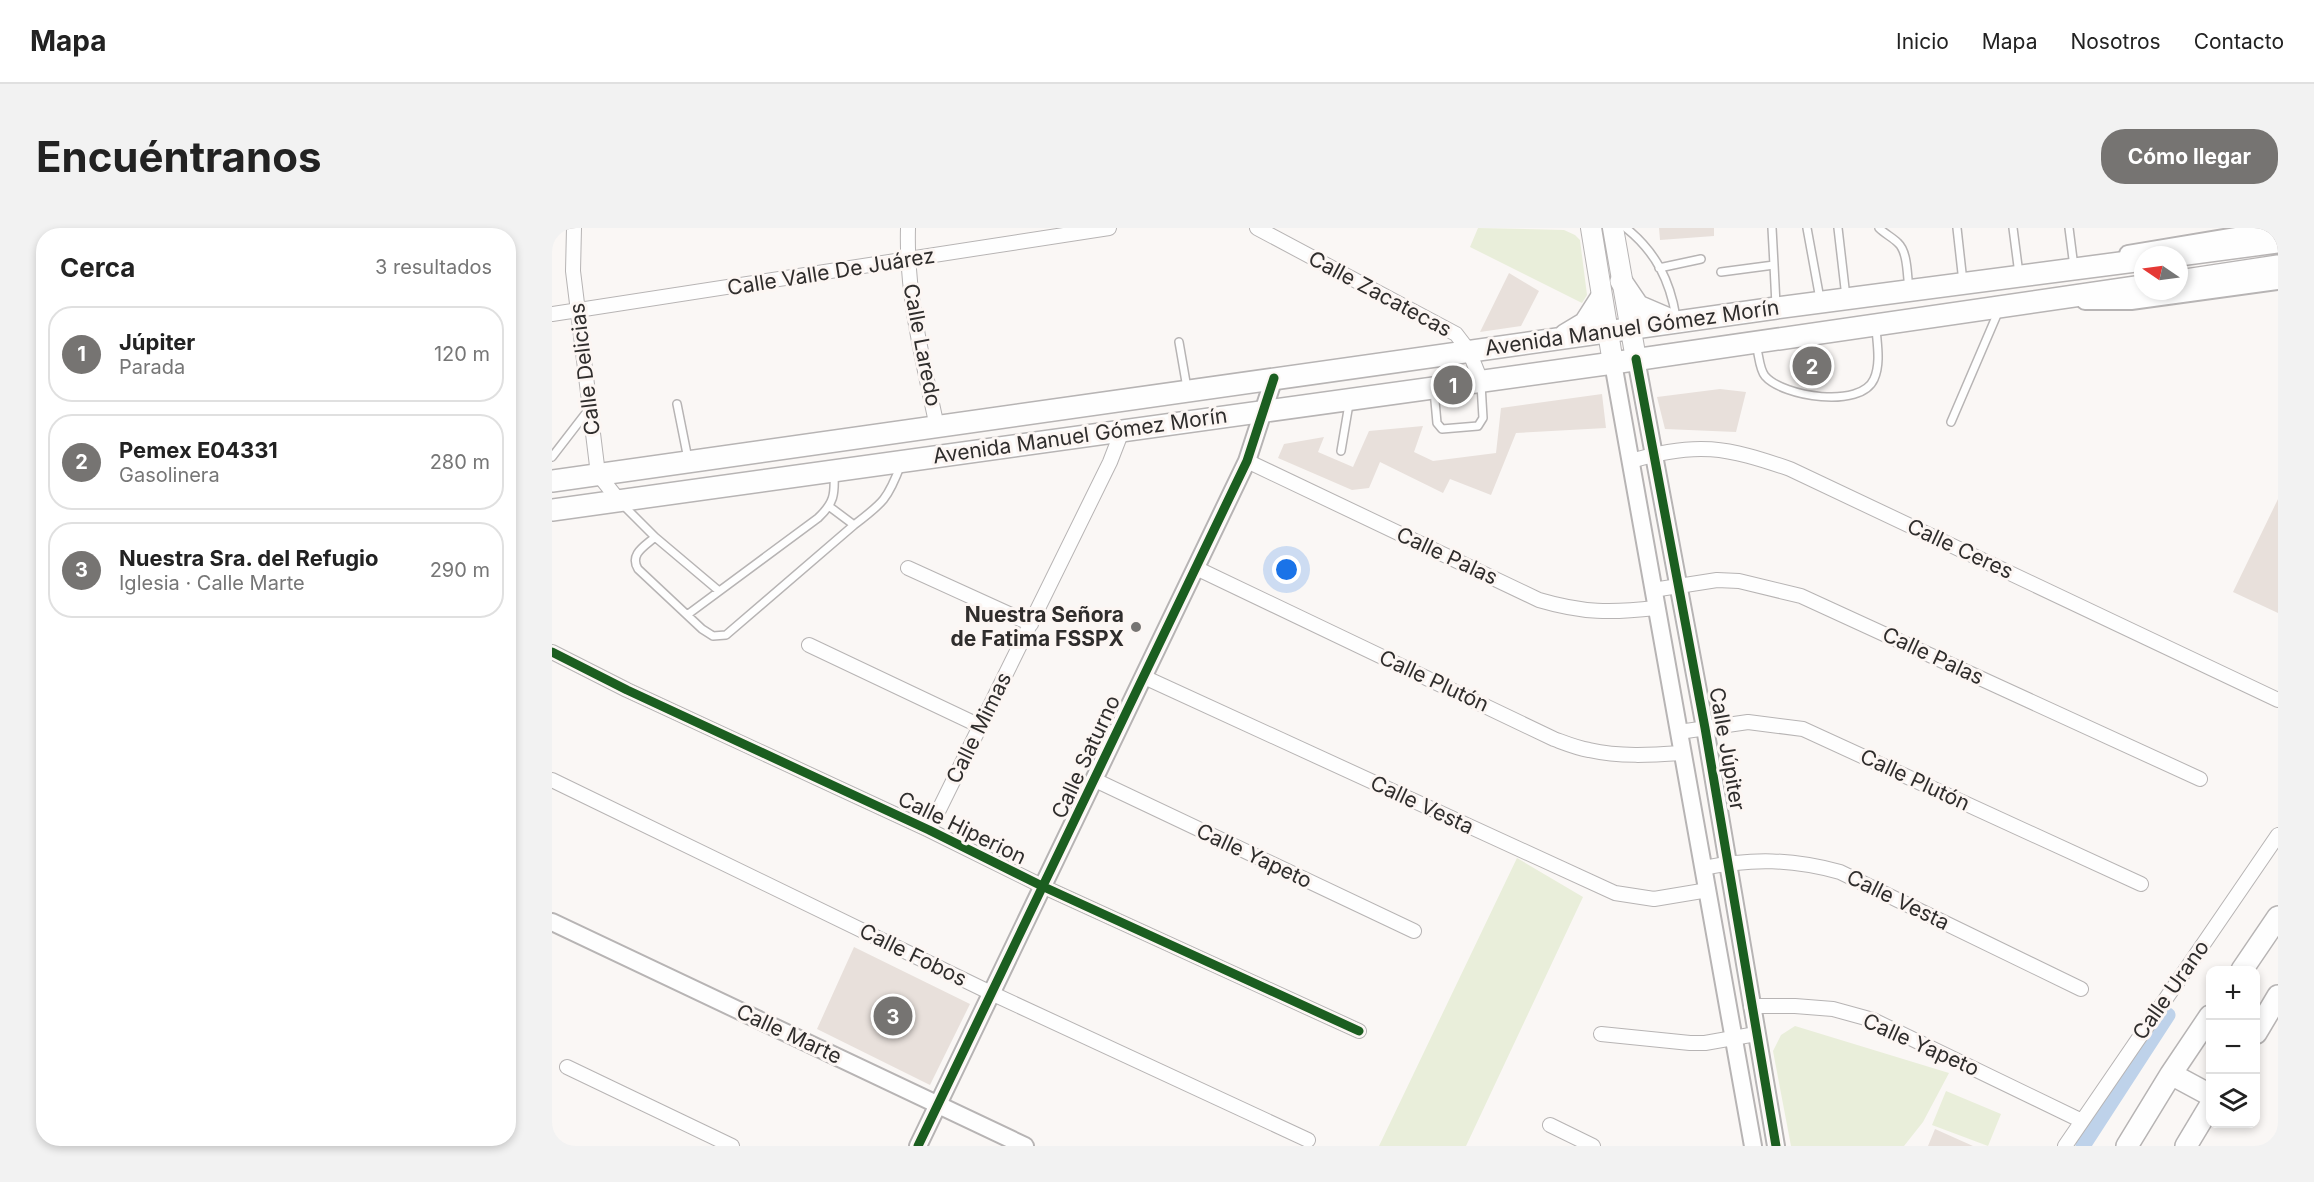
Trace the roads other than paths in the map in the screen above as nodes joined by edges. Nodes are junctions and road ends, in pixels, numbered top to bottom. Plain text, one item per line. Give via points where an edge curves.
1 (574, 228) edge
2 (908, 228) edge
3 (1109, 228) edge
4 (1257, 228) edge
5 (1591, 228) edge
6 (1613, 228) edge
7 (1626, 228) edge
8 (1772, 228) edge
9 (1807, 228) edge
10 (1838, 228) edge
11 (1879, 228) edge
12 (1957, 228) edge
13 (2013, 228) edge
14 (2068, 228) edge
15 (2278, 230) edge
16 (2278, 242) edge
17 (2188, 254) edge
18 (1701, 259) dead end
19 (907, 260) junction
20 (2134, 261) edge
21 (1774, 265) junction
22 (2278, 266) edge
23 (1659, 268) junction
24 (2085, 268) junction
25 (1721, 272) dead end
26 (2019, 277) junction
27 (2188, 280) edge
28 (1621, 281) junction
29 (2278, 281) edge
30 (1963, 284) junction
31 (2134, 287) edge
32 (1909, 291) junction
33 (1601, 298) junction
34 (2064, 299) junction
35 (1846, 300) junction
36 (1820, 303) junction
37 (1776, 308) junction
38 (2000, 308) junction
39 (578, 310) junction
40 (552, 314) edge
41 (1677, 322) junction
42 (1875, 325) junction
43 (1630, 328) junction
44 (1607, 332) junction
45 (1558, 338) junction
46 (1179, 342) dead end
47 (1756, 342) junction
48 (1469, 351) junction
49 (1636, 359) junction
50 (1613, 363) junction
51 (1274, 378) junction
52 (1481, 381) junction
53 (1434, 388) junction
54 (1187, 391) junction
55 (1349, 399) junction
56 (677, 404) dead end
57 (589, 409) junction
58 (1265, 411) junction
59 (1952, 422) dead end
60 (937, 426) junction
61 (1122, 431) junction
62 (1341, 451) dead end
63 (1654, 454) junction
64 (552, 457) edge
65 (688, 461) junction
66 (902, 461) junction
67 (1247, 461) junction
68 (1631, 461) junction
69 (834, 471) junction
70 (598, 474) junction
71 (552, 481) edge
72 (620, 502) junction
73 (830, 507) junction
74 (552, 510) edge
75 (854, 525) junction
76 (655, 537) junction
77 (908, 568) dead end
78 (1196, 568) junction
79 (1679, 586) junction
80 (1653, 590) junction
81 (719, 591) junction
82 (1656, 608) junction
83 (687, 615) junction
84 (1031, 624) junction
85 (809, 645) dead end
86 (552, 652) edge
87 (1144, 677) junction
88 (2278, 700) edge
89 (980, 726) junction
90 (1705, 728) junction
91 (1678, 732) junction
92 (1682, 753) junction
93 (2200, 779) dead end
94 (552, 780) edge
95 (1095, 780) junction
96 (929, 830) junction
97 (2278, 835) edge
98 (1728, 863) junction
99 (1703, 868) junction
100 (2141, 884) dead end
101 (1044, 887) junction
102 (1708, 890) junction
103 (2278, 916) edge
104 (552, 922) edge
105 (1414, 931) dead end
106 (2245, 966) edge
107 (2081, 988) dead end
108 (991, 993) junction
109 (2278, 996) edge
110 (1751, 1006) junction
111 (2208, 1020) edge
112 (2260, 1026) edge
113 (1359, 1031) dead end
114 (1601, 1034) dead end
115 (1756, 1034) junction
116 (1735, 1038) junction
117 (567, 1067) dead end
118 (2171, 1074) junction
119 (2206, 1092) edge
120 (938, 1104) junction
121 (2206, 1114) edge
122 (2082, 1121) junction
123 (1550, 1125) dead end
124 (1308, 1140) dead end
125 (732, 1146) edge
126 (918, 1146) edge
127 (1025, 1146) edge
128 (1593, 1146) edge
129 (1753, 1146) edge
130 (1776, 1146) edge
131 (2065, 1146) edge
132 (2127, 1146) edge
133 (2186, 1146) edge

1 - 39 street, Calle Delicias via 573,271
2 - 19 street, Calle Laredo
3 - 19 street, Calle Valle De Juárez
4 - 48 street, Calle Zacatecas via 1448,330
5 - 33 main road
6 - 28 main road, Calle Júpiter
7 - 23 lane
8 - 21 lane
9 - 36 lane
10 - 35 lane
11 - 32 lane via 1903,249
12 - 30 lane
13 - 26 lane
14 - 24 lane
15 - 24 street via 2125,255
16 - 17 main road
18 - 23 lane
19 - 39 street, Calle Valle De Juárez
19 - 60 street, Calle Laredo via 911,301
20 - 24 main road, Avenida Manuel Gómez Morín
21 - 25 lane
21 - 37 lane
22 - 27 main road
23 - 41 lane via 1672,292
24 - 26 main road, Avenida Manuel Gómez Morín
26 - 30 main road, Avenida Manuel Gómez Morín
28 - 41 main road via 1638,306
28 - 43 main road, Calle Júpiter
29 - 34 street via 2131,301
30 - 32 main road, Avenida Manuel Gómez Morín
31 - 34 main road, Avenida Manuel Gómez Morín
32 - 35 main road, Avenida Manuel Gómez Morín
33 - 44 main road
33 - 45 main road via 1585,323
34 - 38 main road, Avenida Manuel Gómez Morín
35 - 36 main road, Avenida Manuel Gómez Morín
36 - 37 main road, Avenida Manuel Gómez Morín
37 - 41 main road, Avenida Manuel Gómez Morín
38 - 42 main road, Avenida Manuel Gómez Morín
38 - 59 lane
39 - 40 street, Calle Valle De Juárez
39 - 57 street, Calle Delicias
41 - 43 main road, Avenida Manuel Gómez Morín
42 - 47 main road, Avenida Manuel Gómez Morín
42 - 47 lane via 1878,364 1874,381 1859,393 1837,397 1803,394 1776,386 1763,374
43 - 44 main road, Avenida Manuel Gómez Morín
43 - 49 main road, Calle Júpiter
44 - 45 main road, Avenida Manuel Gómez Morín
44 - 50 main road
45 - 48 main road, Avenida Manuel Gómez Morín
46 - 54 lane
47 - 49 main road, Avenida Manuel Gómez Morín
48 - 51 main road, Avenida Manuel Gómez Morín
48 - 52 street, Calle Zacatecas
49 - 50 main road, Avenida Manuel Gómez Morín
49 - 63 street, Calle Júpiter
50 - 52 main road, Avenida Manuel Gómez Morín
50 - 68 street
51 - 54 main road, Avenida Manuel Gómez Morín
51 - 58 street, Calle Saturno
52 - 53 main road, Avenida Manuel Gómez Morín
52 - 53 lane via 1483,418 1478,426 1439,427
53 - 55 main road, Avenida Manuel Gómez Morín
54 - 60 main road, Avenida Manuel Gómez Morín
55 - 58 main road, Avenida Manuel Gómez Morín
55 - 62 lane
56 - 65 lane
57 - 64 lane
57 - 70 street, Calle Delicias
58 - 61 main road, Avenida Manuel Gómez Morín
58 - 67 street, Calle Saturno
60 - 65 main road, Avenida Manuel Gómez Morín
61 - 66 main road, Avenida Manuel Gómez Morín
61 - 84 street, Calle Mimas
63 - 68 street, Calle Ceres
63 - 79 street, Calle Júpiter
63 - 88 street, Calle Ceres via 1682,448 1726,450 1790,469
65 - 70 main road, Avenida Manuel Gómez Morín
66 - 69 main road, Avenida Manuel Gómez Morín
66 - 75 lane via 882,504
67 - 78 street, Calle Saturno
67 - 82 street, Calle Palas via 1539,600 1589,612
68 - 80 street
69 - 72 main road, Avenida Manuel Gómez Morín
69 - 73 lane
70 - 71 main road, Avenida Manuel Gómez Morín
70 - 72 street
72 - 74 main road, Avenida Manuel Gómez Morín
72 - 76 lane
73 - 75 lane
73 - 81 lane
75 - 83 lane via 726,635 707,633
76 - 81 lane
76 - 83 lane via 636,555 635,565
77 - 84 street
78 - 87 street, Calle Saturno
78 - 92 street, Calle Plutón via 1554,739 1610,754
79 - 80 street, Calle Palas
79 - 90 street, Calle Júpiter
79 - 93 street, Calle Palas via 1739,581 1801,596
80 - 82 street
81 - 83 lane
82 - 91 street
84 - 89 street, Calle Mimas
85 - 89 street
86 - 96 street, Calle Hiperion
87 - 95 street, Calle Saturno
87 - 102 street, Calle Vesta via 1615,893 1654,899
89 - 96 street, Calle Mimas
90 - 91 street, Calle Plutón
90 - 98 street, Calle Júpiter
90 - 100 street, Calle Plutón via 1748,722 1803,729
91 - 92 street
92 - 99 street
94 - 108 street, Calle Fobos
95 - 101 street, Calle Saturno
95 - 105 street, Calle Yapeto
96 - 101 street, Calle Hiperion
97 - 122 street, Calle Urano
98 - 99 street, Calle Vesta
98 - 107 street, Calle Vesta via 1806,863 1840,872
98 - 110 street, Calle Júpiter
99 - 102 street
101 - 108 street, Calle Saturno
101 - 113 street, Calle Hiperion
102 - 116 street
103 - 106 main road
104 - 120 street, Calle Marte
108 - 120 street, Calle Saturno
108 - 124 street, Calle Fobos
109 - 112 main road
110 - 115 street, Calle Júpiter
110 - 122 street, Calle Yapeto via 1833,1009 1873,1020
111 - 118 main road
114 - 116 street via 1682,1043
115 - 116 street
115 - 130 street, Calle Júpiter
116 - 129 street
117 - 125 street
118 - 119 main road
118 - 132 main road
120 - 126 street, Calle Saturno
120 - 127 street, Calle Marte
121 - 133 main road
122 - 131 street, Calle Urano
123 - 128 street

